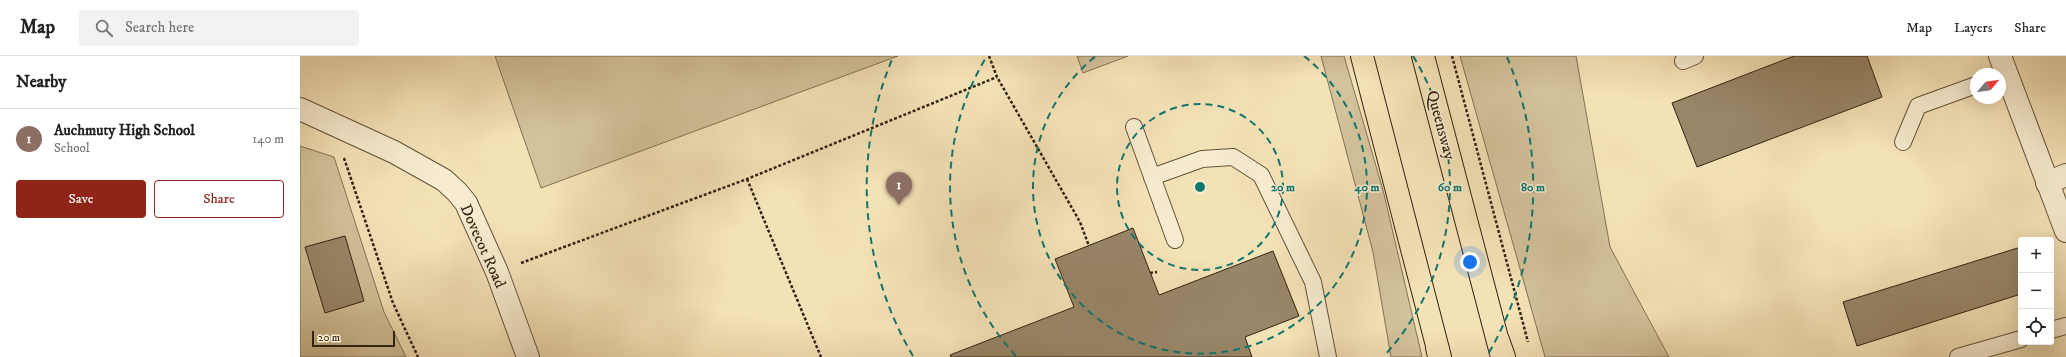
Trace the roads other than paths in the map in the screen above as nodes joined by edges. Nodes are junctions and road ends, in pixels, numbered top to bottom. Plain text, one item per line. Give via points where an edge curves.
1 (1362, 56) edge
2 (1423, 56) edge
3 (2006, 77) edge
4 (1970, 87) edge
5 (300, 109) edge
6 (1134, 127) dead end
7 (1902, 142) dead end
8 (1152, 177) junction
9 (2057, 179) edge
10 (2066, 231) edge
11 (1175, 240) dead end
12 (2066, 326) edge
13 (2054, 329) edge
14 (2018, 340) edge
15 (1502, 351) edge
16 (1438, 354) edge
17 (528, 357) edge
18 (1328, 357) edge
19 (1958, 357) edge

1 - 16 main road
2 - 15 main road, Queensway
3 - 9 street
4 - 7 lane via 1918,106
5 - 17 street, Dovecot Road via 394,152 444,180 453,188 466,203 497,272
6 - 8 lane
8 - 11 lane
8 - 18 lane via 1202,159 1233,157 1261,174 1313,282
9 - 10 street
12 - 13 lane
14 - 19 lane

